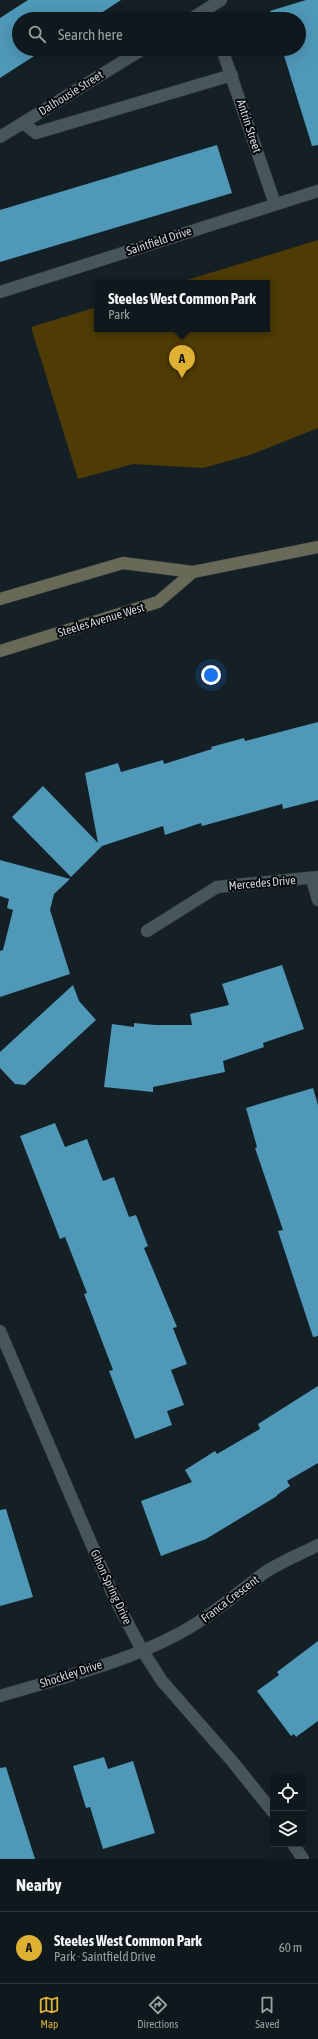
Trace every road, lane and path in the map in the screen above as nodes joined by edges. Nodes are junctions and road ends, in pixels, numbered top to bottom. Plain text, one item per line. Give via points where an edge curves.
1 (221, 0) edge
2 (211, 12) edge
3 (132, 56) edge
4 (225, 56) edge
5 (232, 74) junction
6 (23, 123) junction
7 (0, 137) edge
8 (318, 191) edge
9 (275, 204) junction
10 (0, 292) edge
11 (318, 547) edge
12 (193, 572) junction
13 (0, 599) edge
14 (0, 651) edge
15 (315, 878) edge
16 (318, 900) edge
17 (147, 931) dead end
18 (0, 1331) edge
19 (318, 1545) edge
20 (142, 1650) junction
21 (0, 1696) edge
22 (272, 1811) edge
23 (295, 1847) edge
24 (303, 1859) edge

1 - 2 street
3 - 6 street, Dalhousie Street
4 - 5 street, Antrin Street
5 - 6 street via 36,133
5 - 9 street, Antrin Street
6 - 7 street, Dalhousie Street
8 - 9 street, Saintfield Drive
9 - 10 street, Saintfield Drive
11 - 12 main road, Steeles Avenue West
12 - 13 main road, Steeles Avenue West via 123,563
12 - 14 main road, Steeles Avenue West via 158,602
15 - 16 street
15 - 17 street, Mercedes Drive via 218,887
18 - 20 street, Gihon Spring Drive via 115,1599
19 - 20 street, Franca Crescent via 266,1572 210,1616 179,1634
20 - 21 street, Shockley Drive
20 - 22 street, Gihon Spring Drive via 162,1681
23 - 24 street

